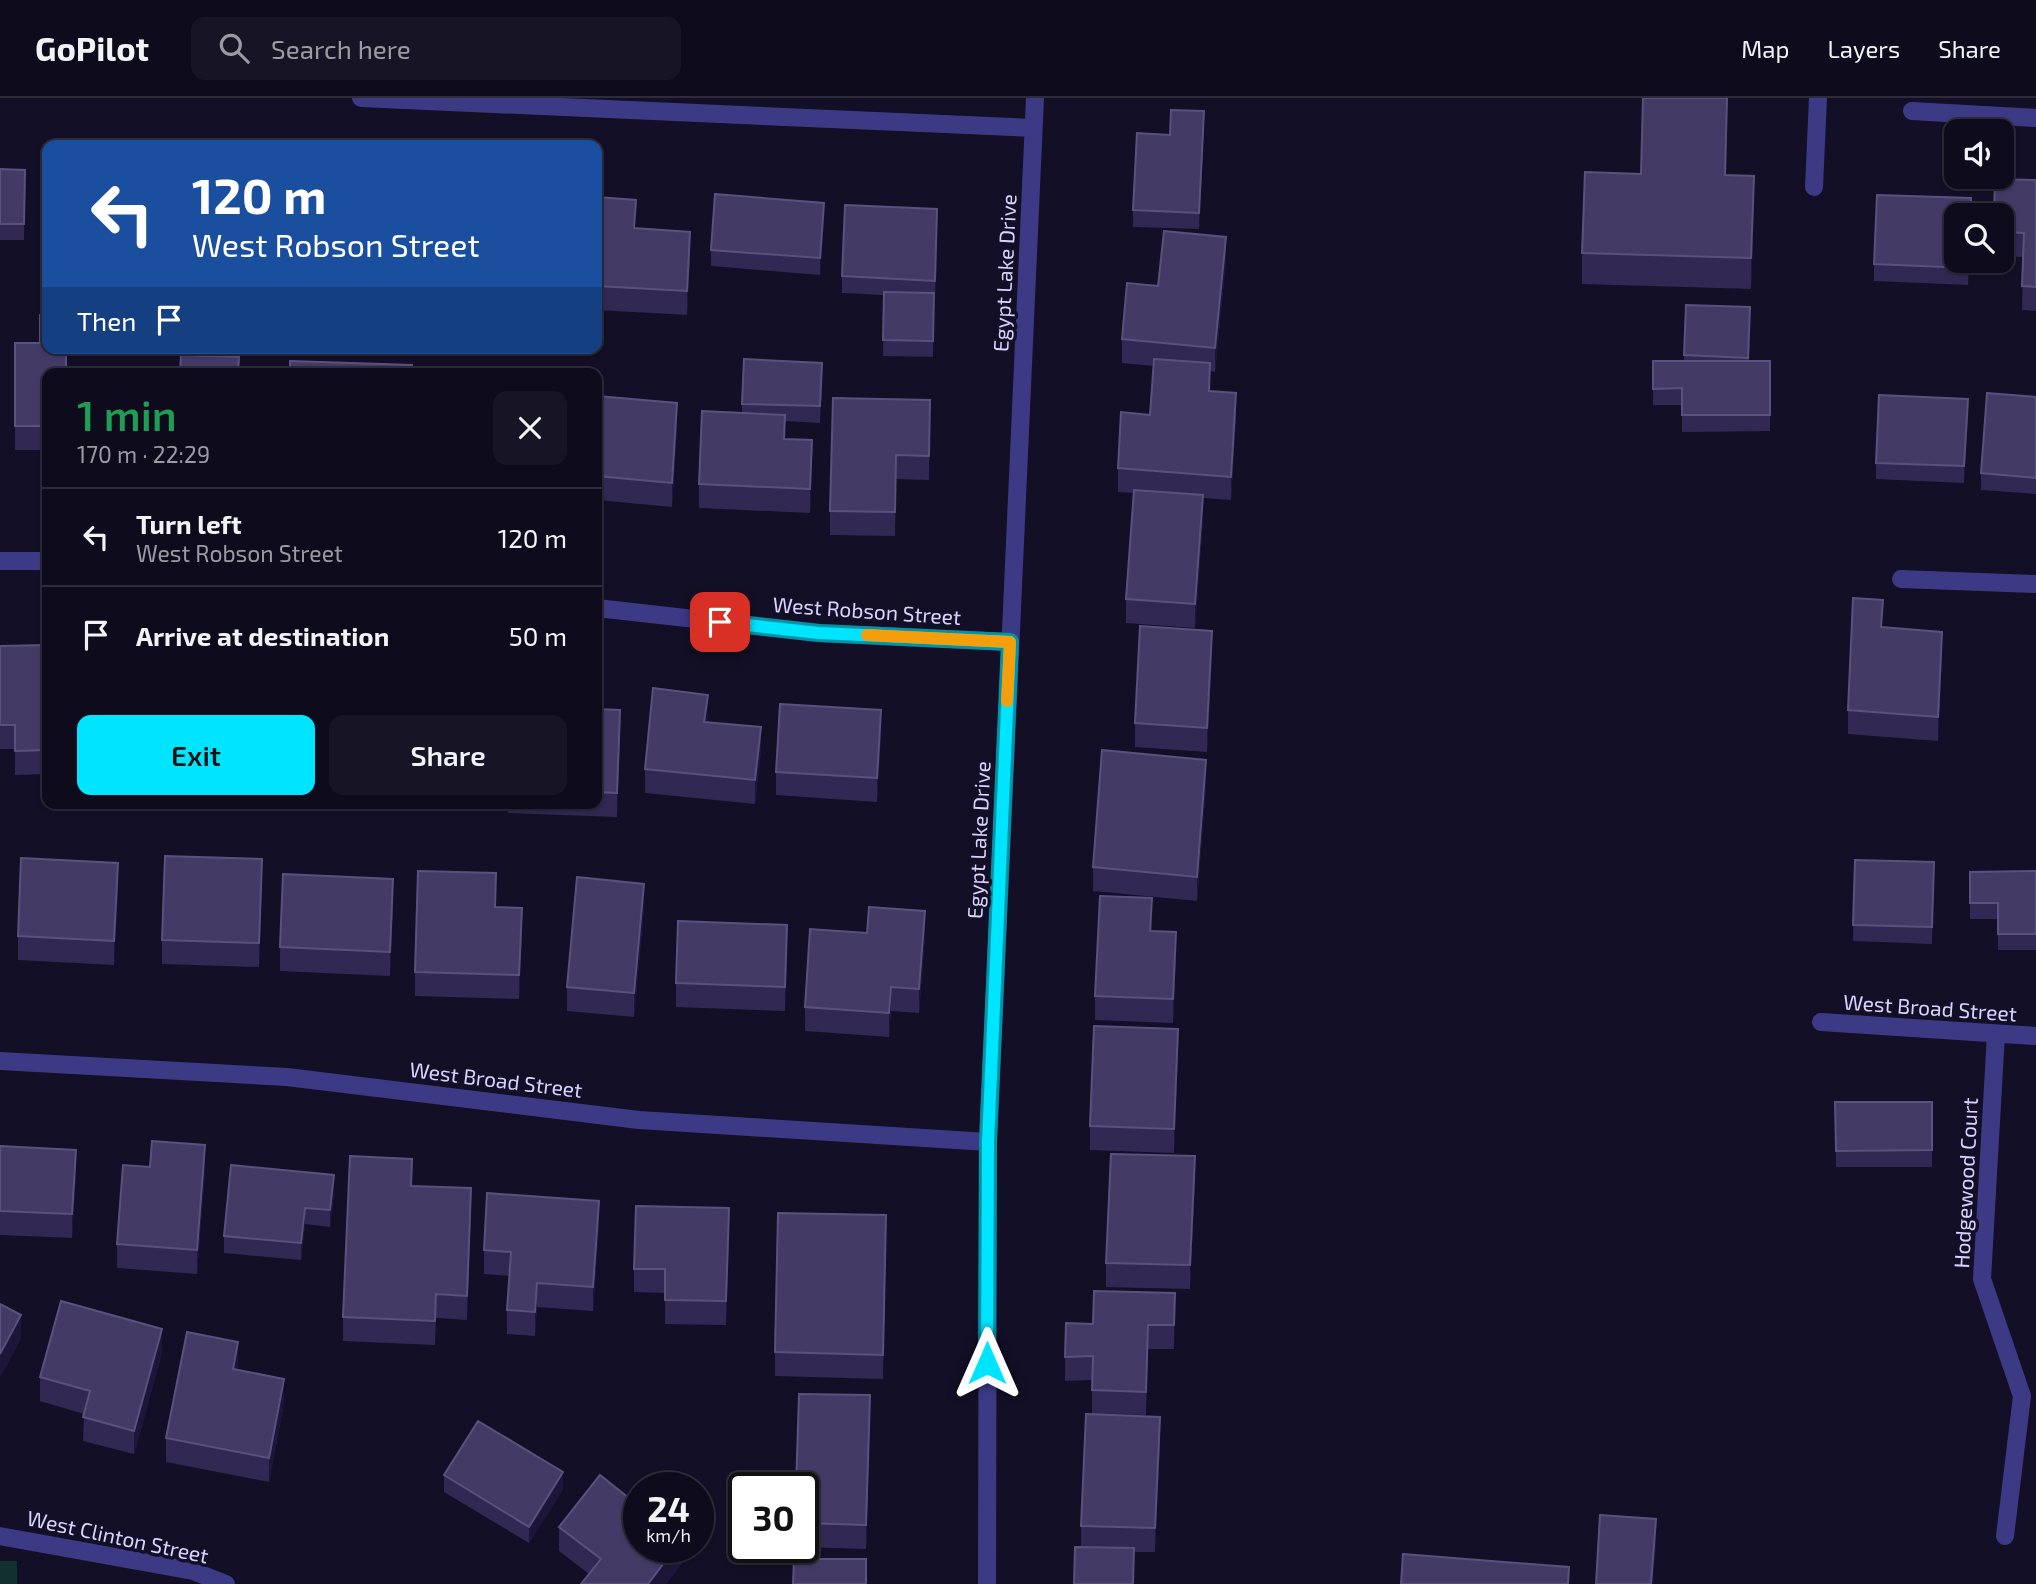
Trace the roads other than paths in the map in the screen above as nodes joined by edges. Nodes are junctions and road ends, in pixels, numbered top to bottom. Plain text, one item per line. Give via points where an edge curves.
1 (361, 98) edge
2 (1035, 98) edge
3 (1818, 98) edge
4 (1912, 111) dead end
5 (2036, 118) edge
6 (1033, 128) junction
7 (1814, 187) dead end
8 (0, 561) edge
9 (42, 561) edge
10 (1901, 579) dead end
11 (2036, 584) edge
12 (602, 609) edge
13 (1010, 642) junction
14 (1821, 1022) dead end
15 (1996, 1034) junction
16 (2036, 1036) edge
17 (0, 1061) edge
18 (988, 1142) junction
19 (0, 1536) edge
20 (2005, 1536) dead end
21 (226, 1584) edge
22 (987, 1584) edge

1 - 6 street
2 - 6 street, Egypt Lake Drive
3 - 7 street
4 - 5 street
6 - 13 street, Egypt Lake Drive
8 - 9 street
10 - 11 street
12 - 13 street, West Robson Street via 819,633
13 - 18 street, Egypt Lake Drive
14 - 15 street, West Broad Street
15 - 16 street, West Broad Street
15 - 20 street, Hodgewood Court via 1982,1279 2022,1396
17 - 18 street, West Broad Street via 287,1077 639,1119
18 - 22 street, Egypt Lake Drive
19 - 21 street, West Clinton Street via 193,1571

